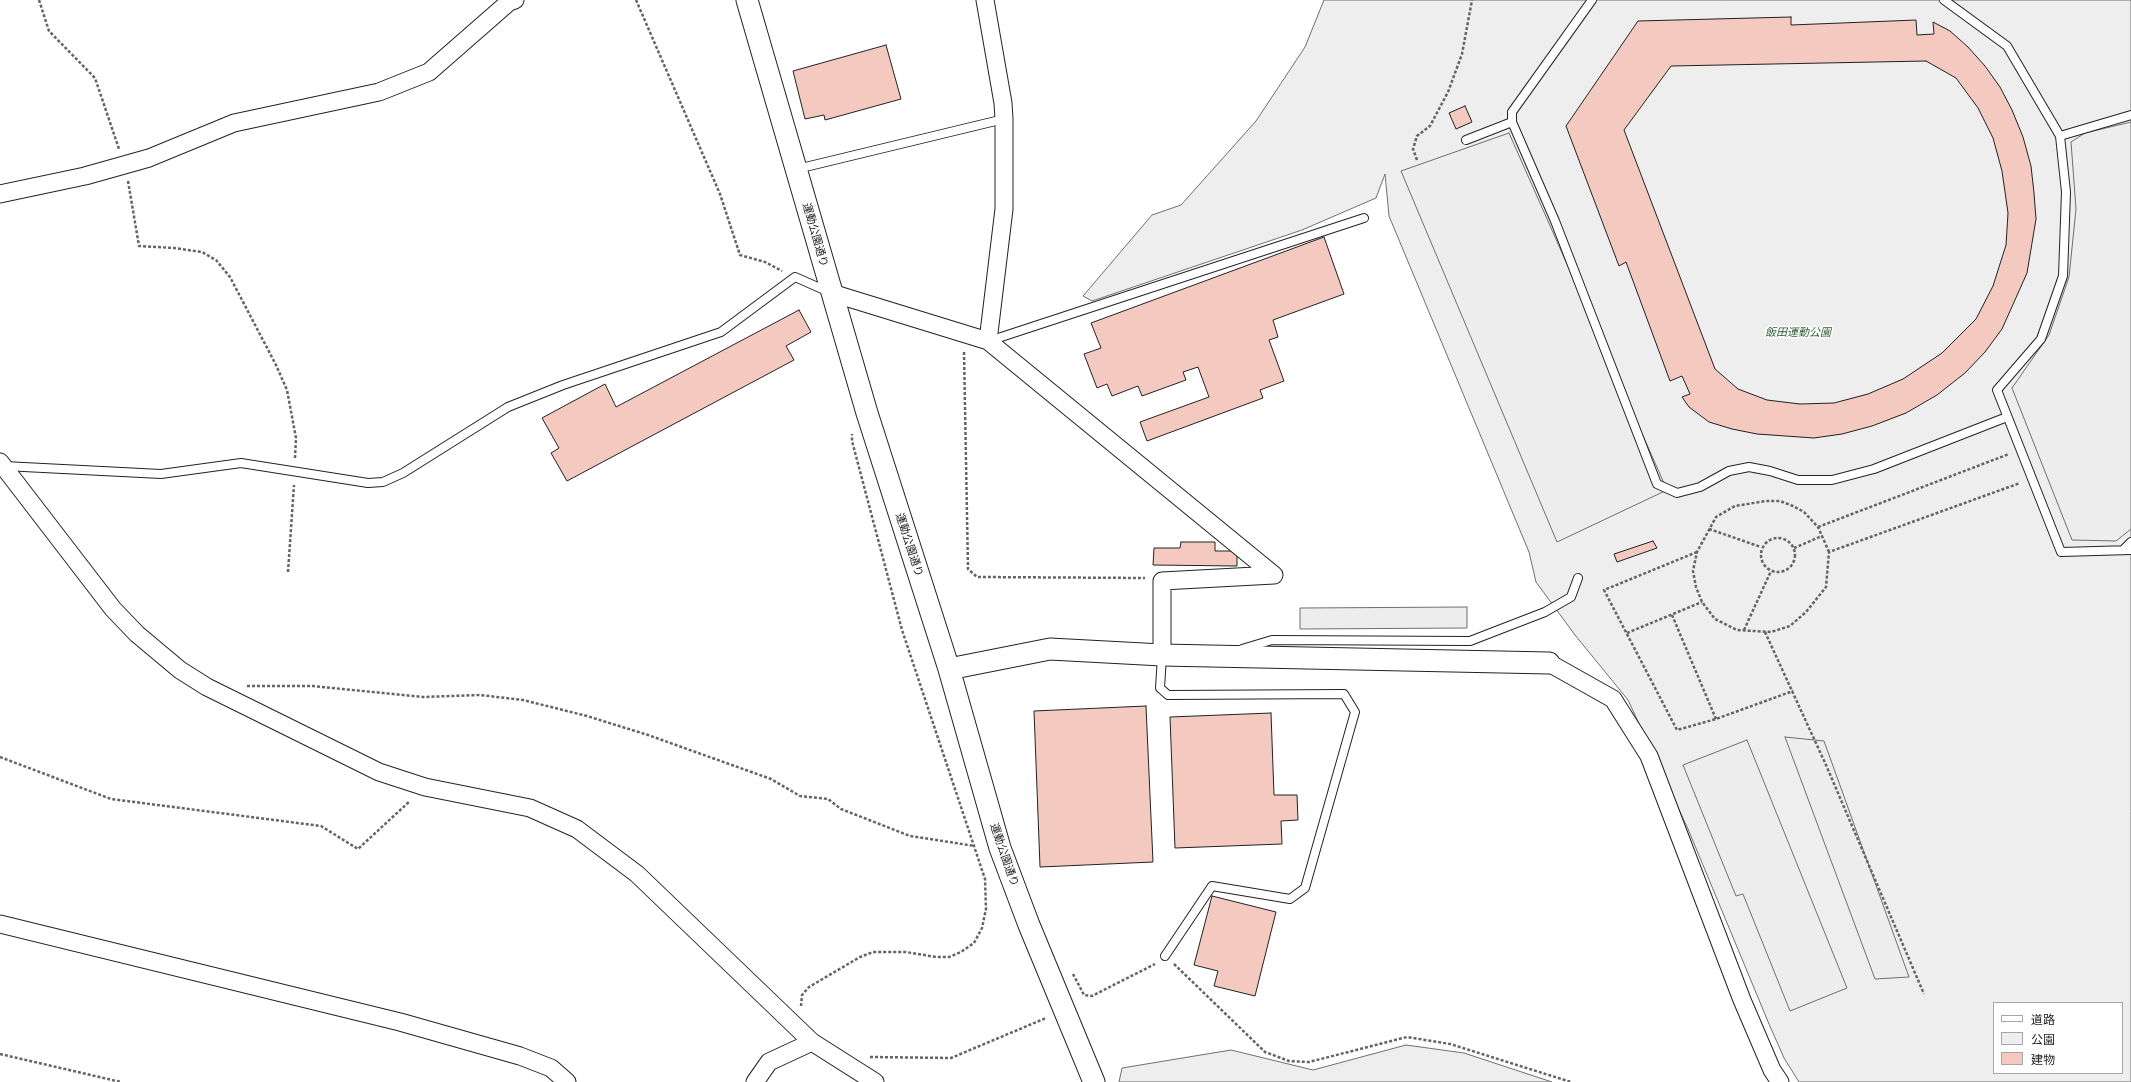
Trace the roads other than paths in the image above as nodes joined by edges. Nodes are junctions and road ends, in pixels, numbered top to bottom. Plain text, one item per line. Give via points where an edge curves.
1 (515, 0) edge
2 (747, 0) edge
3 (986, 0) edge
4 (1592, 0) edge
5 (1944, 0) edge
6 (2131, 115) edge
7 (1004, 119) junction
8 (1512, 122) junction
9 (2060, 136) junction
10 (1466, 140) dead end
11 (796, 169) junction
12 (0, 194) edge
13 (1364, 218) dead end
14 (832, 293) junction
15 (988, 341) junction
16 (2007, 417) junction
17 (2, 464) edge
18 (2131, 542) edge
19 (2128, 550) edge
20 (1578, 578) dead end
21 (1162, 655) junction
22 (1216, 656) junction
23 (1549, 663) joint
24 (948, 669) junction
25 (0, 924) edge
26 (1165, 956) road end
27 (812, 1042) junction
28 (567, 1082) edge
29 (755, 1082) edge
30 (875, 1082) edge
31 (1094, 1082) edge
32 (1780, 1082) edge

1 - 12 street via 509,2 429,72 379,92 234,123 149,158
2 - 11 street, 運動公園通り
3 - 7 street
4 - 8 lane via 1512,112
5 - 9 lane via 2007,46
6 - 9 lane
7 - 11 lane
7 - 15 street via 1004,209
8 - 10 lane
8 - 16 lane via 1555,222 1657,484 1676,493 1700,487 1730,470 1749,468 1770,471 1798,480 1832,480 1874,469
9 - 16 lane via 2066,192 2063,276 2041,339 1997,390
11 - 14 street, 運動公園通り
13 - 15 lane
14 - 15 street
14 - 17 lane via 795,277 721,332 563,385 508,407 403,473 383,482 368,483 240,463 161,474
14 - 24 street, 運動公園通り
15 - 21 street via 1274,575 1162,581
16 - 19 lane via 2061,552
17 - 27 street via 113,609 137,634 180,670 207,687 379,772 424,788 530,808 577,829 637,874
18 - 19 lane
20 - 22 lane via 1571,598 1545,612 1470,641 1272,640
21 - 22 street
21 - 24 street via 1050,649
21 - 26 lane via 1160,688 1168,695 1344,694 1355,712 1305,888 1290,899 1212,886
22 - 23 street
23 - 32 street via 1613,699 1649,756 1742,1000 1772,1070
24 - 31 street, 運動公園通り via 1000,848 1028,925
25 - 28 street via 400,1022 490,1047 551,1068
27 - 29 street via 769,1062
27 - 30 street

